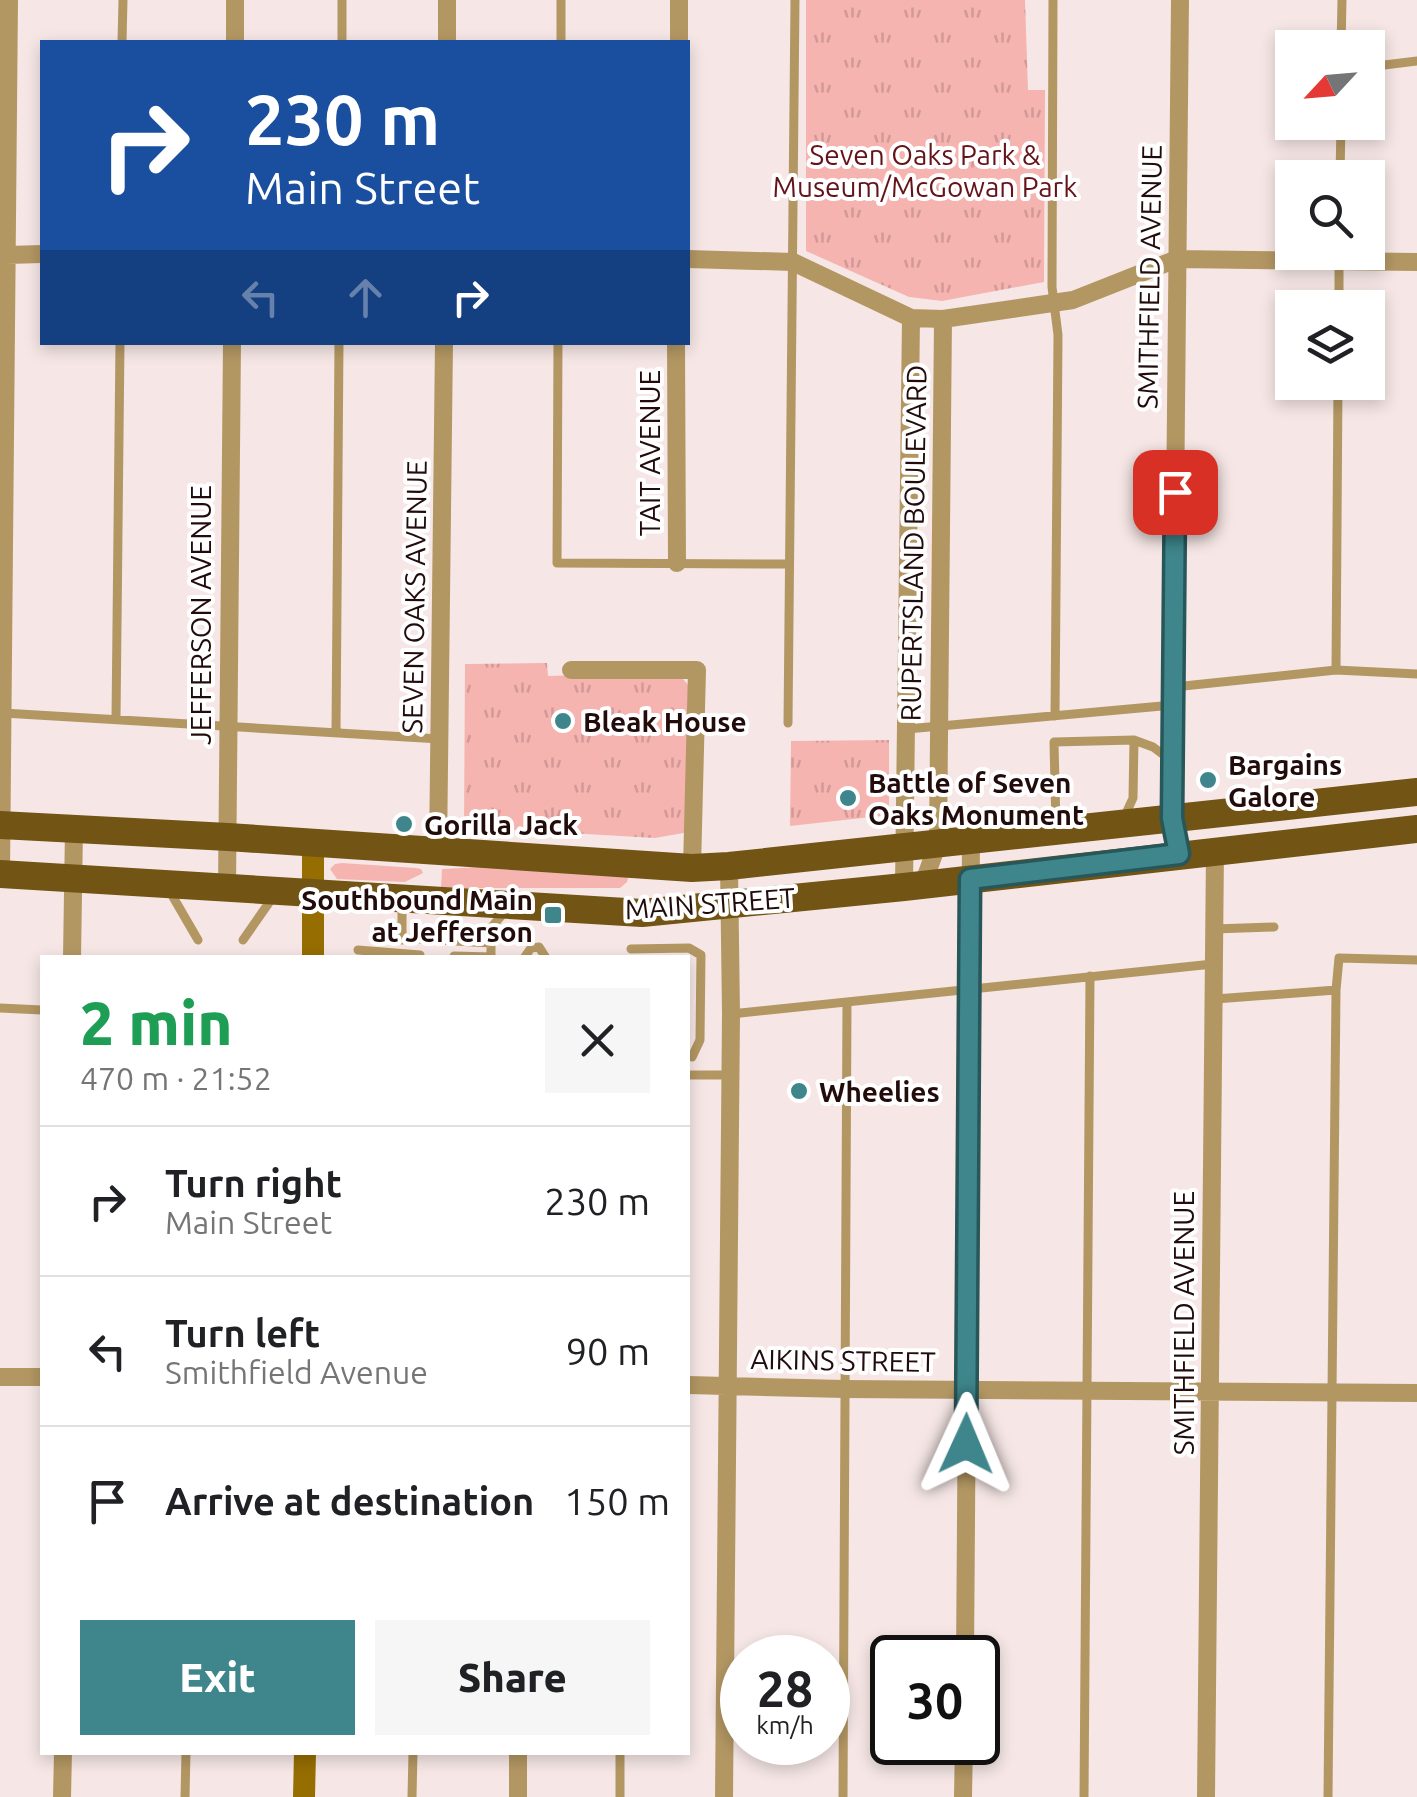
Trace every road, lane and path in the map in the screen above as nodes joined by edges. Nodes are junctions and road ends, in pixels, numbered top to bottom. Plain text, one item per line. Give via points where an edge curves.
1 (9, 0) edge
2 (123, 0) edge
3 (235, 0) edge
4 (342, 0) edge
5 (447, 0) edge
6 (562, 0) edge
7 (680, 0) edge
8 (795, 0) edge
9 (1053, 0) edge
10 (1180, 0) edge
11 (1342, 0) edge
12 (1341, 30) edge
13 (122, 40) edge
14 (235, 40) edge
15 (342, 40) edge
16 (447, 40) edge
17 (561, 40) edge
18 (679, 40) edge
19 (1417, 62) edge
20 (1385, 66) edge
21 (40, 254) edge
22 (7, 256) junction
23 (1275, 257) edge
24 (690, 259) edge
25 (1177, 259) junction
26 (1385, 260) edge
27 (793, 262) junction
28 (1417, 262) edge
29 (3, 297) edge
30 (1055, 304) junction
31 (910, 318) junction
32 (943, 319) junction
33 (120, 345) edge
34 (232, 345) edge
35 (339, 345) edge
36 (444, 345) edge
37 (558, 345) edge
38 (676, 345) edge
39 (1338, 400) edge
40 (677, 563) junction
41 (790, 564) junction
42 (571, 670) dead end
43 (1336, 670) junction
44 (1417, 674) edge
45 (1173, 696) junction
46 (2, 712) edge
47 (1055, 716) junction
48 (116, 719) junction
49 (788, 723) dead end
50 (229, 725) junction
51 (939, 727) junction
52 (904, 729) junction
53 (336, 732) junction
54 (440, 739) junction
55 (1134, 740) junction
56 (1173, 762) junction
57 (1417, 792) edge
58 (1172, 818) junction
59 (1121, 823) junction
60 (2, 825) edge
61 (74, 828) junction
62 (1417, 829) edge
63 (1056, 830) junction
64 (228, 838) junction
65 (971, 840) junction
66 (313, 843) junction
67 (938, 844) junction
68 (904, 847) junction
69 (1214, 850) junction
70 (438, 852) junction
71 (1179, 854) junction
72 (633, 864) junction
73 (729, 866) junction
74 (692, 868) junction
75 (1, 874) edge
76 (73, 877) junction
77 (970, 879) junction
78 (165, 884) junction
79 (913, 886) junction
80 (227, 888) junction
81 (277, 891) junction
82 (314, 894) junction
83 (402, 898) junction
84 (511, 904) junction
85 (730, 904) junction
86 (600, 910) junction
87 (1274, 927) dead end
88 (1214, 929) junction
89 (402, 938) junction
90 (198, 940) dead end
91 (243, 940) dead end
92 (491, 943) junction
93 (633, 949) edge
94 (358, 950) dead end
95 (72, 955) edge
96 (313, 955) edge
97 (395, 955) edge
98 (402, 955) edge
99 (491, 955) edge
100 (526, 955) edge
101 (544, 955) edge
102 (1417, 960) edge
103 (1214, 964) junction
104 (1090, 976) junction
105 (1336, 990) junction
106 (970, 991) junction
107 (1213, 1000) junction
108 (847, 1002) junction
109 (0, 1008) edge
110 (40, 1010) edge
111 (731, 1014) junction
112 (690, 1056) edge
113 (690, 1075) edge
114 (730, 1076) junction
115 (0, 1376) edge
116 (40, 1377) edge
117 (690, 1384) edge
118 (727, 1385) junction
119 (844, 1389) junction
120 (967, 1389) junction
121 (1088, 1391) junction
122 (1332, 1392) junction
123 (1210, 1393) junction
124 (1417, 1393) edge
125 (965, 1635) edge
126 (62, 1755) edge
127 (186, 1755) edge
128 (305, 1755) edge
129 (412, 1755) edge
130 (518, 1755) edge
131 (620, 1755) edge
132 (964, 1765) edge
133 (62, 1797) edge
134 (185, 1797) edge
135 (304, 1797) edge
136 (412, 1797) edge
137 (518, 1797) edge
138 (620, 1797) edge
139 (724, 1797) edge
140 (843, 1797) edge
141 (964, 1797) edge
142 (1084, 1797) edge
143 (1206, 1797) edge
144 (1328, 1797) edge

1 - 22 street
2 - 13 lane
3 - 14 street
4 - 15 lane
5 - 16 street
6 - 17 lane
7 - 18 street
8 - 27 lane
9 - 30 lane
10 - 25 street, SMITHFIELD AVENUE
11 - 12 lane
19 - 20 lane
21 - 22 street
22 - 29 street
23 - 25 street
24 - 27 street
25 - 30 street
25 - 45 street, SMITHFIELD AVENUE
26 - 28 street
27 - 31 street
27 - 41 lane
29 - 46 street
30 - 32 street
30 - 47 lane
31 - 32 street
31 - 52 street, RUPERTSLAND BOULEVARD
32 - 51 street, RUPERTSLAND BOULEVARD
33 - 48 lane
34 - 50 street, JEFFERSON AVENUE
35 - 53 lane
36 - 54 street, SEVEN OAKS AVENUE
37 - 40 lane via 557,563
38 - 40 street, TAIT AVENUE
39 - 43 lane
40 - 41 lane
41 - 49 lane
42 - 74 street via 697,670
43 - 44 lane
43 - 45 lane
45 - 47 lane
45 - 56 street, SMITHFIELD AVENUE
46 - 48 lane
46 - 60 street
47 - 51 lane
48 - 50 lane
50 - 53 lane
50 - 64 street, JEFFERSON AVENUE
51 - 52 lane
51 - 67 street, RUPERTSLAND BOULEVARD
52 - 68 street, RUPERTSLAND BOULEVARD
53 - 54 lane
54 - 70 street, SEVEN OAKS AVENUE
55 - 56 lane
55 - 59 lane via 1133,798
55 - 63 lane via 1054,742
56 - 58 street, SMITHFIELD AVENUE
57 - 58 main road, MAIN STREET
58 - 59 main road, MAIN STREET
58 - 71 street, SMITHFIELD AVENUE
59 - 63 main road, MAIN STREET
60 - 61 main road, MAIN STREET
60 - 75 street
61 - 64 main road, MAIN STREET
61 - 76 street
62 - 69 main road, MAIN STREET
63 - 65 main road, MAIN STREET
64 - 66 main road, MAIN STREET
64 - 80 street, JEFFERSON AVENUE
65 - 67 main road, MAIN STREET
65 - 77 street
66 - 70 main road, MAIN STREET
66 - 82 street
67 - 68 main road, MAIN STREET
67 - 79 street, RUPERTSLAND BOULEVARD
68 - 73 main road, MAIN STREET
68 - 79 street, RUPERTSLAND BOULEVARD
69 - 71 main road, MAIN STREET
69 - 88 street, SMITHFIELD AVENUE
70 - 72 main road, MAIN STREET
71 - 77 main road, MAIN STREET
72 - 74 main road, MAIN STREET
72 - 86 main road via 632,886
73 - 74 main road, MAIN STREET
73 - 85 street
75 - 76 main road, MAIN STREET
76 - 78 main road, MAIN STREET
76 - 95 street
77 - 79 main road, MAIN STREET
77 - 106 street
78 - 80 main road, MAIN STREET
78 - 90 lane
79 - 85 main road, MAIN STREET
80 - 81 main road, MAIN STREET
81 - 82 main road, MAIN STREET
81 - 91 lane
82 - 83 main road, MAIN STREET
82 - 96 street
83 - 84 main road, MAIN STREET
83 - 89 lane
84 - 86 main road, MAIN STREET
84 - 92 lane via 491,928
85 - 86 main road, MAIN STREET
85 - 111 street
87 - 88 lane
88 - 103 street, SMITHFIELD AVENUE
89 - 92 lane
89 - 98 lane
92 - 99 lane
93 - 112 lane via 690,948 701,955 700,1040
94 - 97 lane
100 - 101 lane via 538,947
102 - 105 lane via 1338,958
103 - 104 lane
103 - 107 street, SMITHFIELD AVENUE
104 - 106 lane
104 - 121 lane
105 - 107 lane
105 - 122 lane
106 - 108 lane
106 - 120 street
107 - 123 street, SMITHFIELD AVENUE
108 - 111 lane
108 - 119 lane
109 - 110 lane
111 - 114 street
113 - 114 lane
114 - 118 street
115 - 116 street
117 - 118 street, AIKINS STREET
118 - 119 street, AIKINS STREET
118 - 139 street
119 - 120 street, AIKINS STREET
119 - 140 lane
120 - 121 street, AIKINS STREET
120 - 125 street
121 - 123 street, AIKINS STREET
121 - 142 lane
122 - 123 street, AIKINS STREET
122 - 124 street, AIKINS STREET
122 - 144 lane
123 - 143 street, SMITHFIELD AVENUE
126 - 133 street
127 - 134 lane
128 - 135 street
129 - 136 lane
130 - 137 street
131 - 138 lane
132 - 141 street

